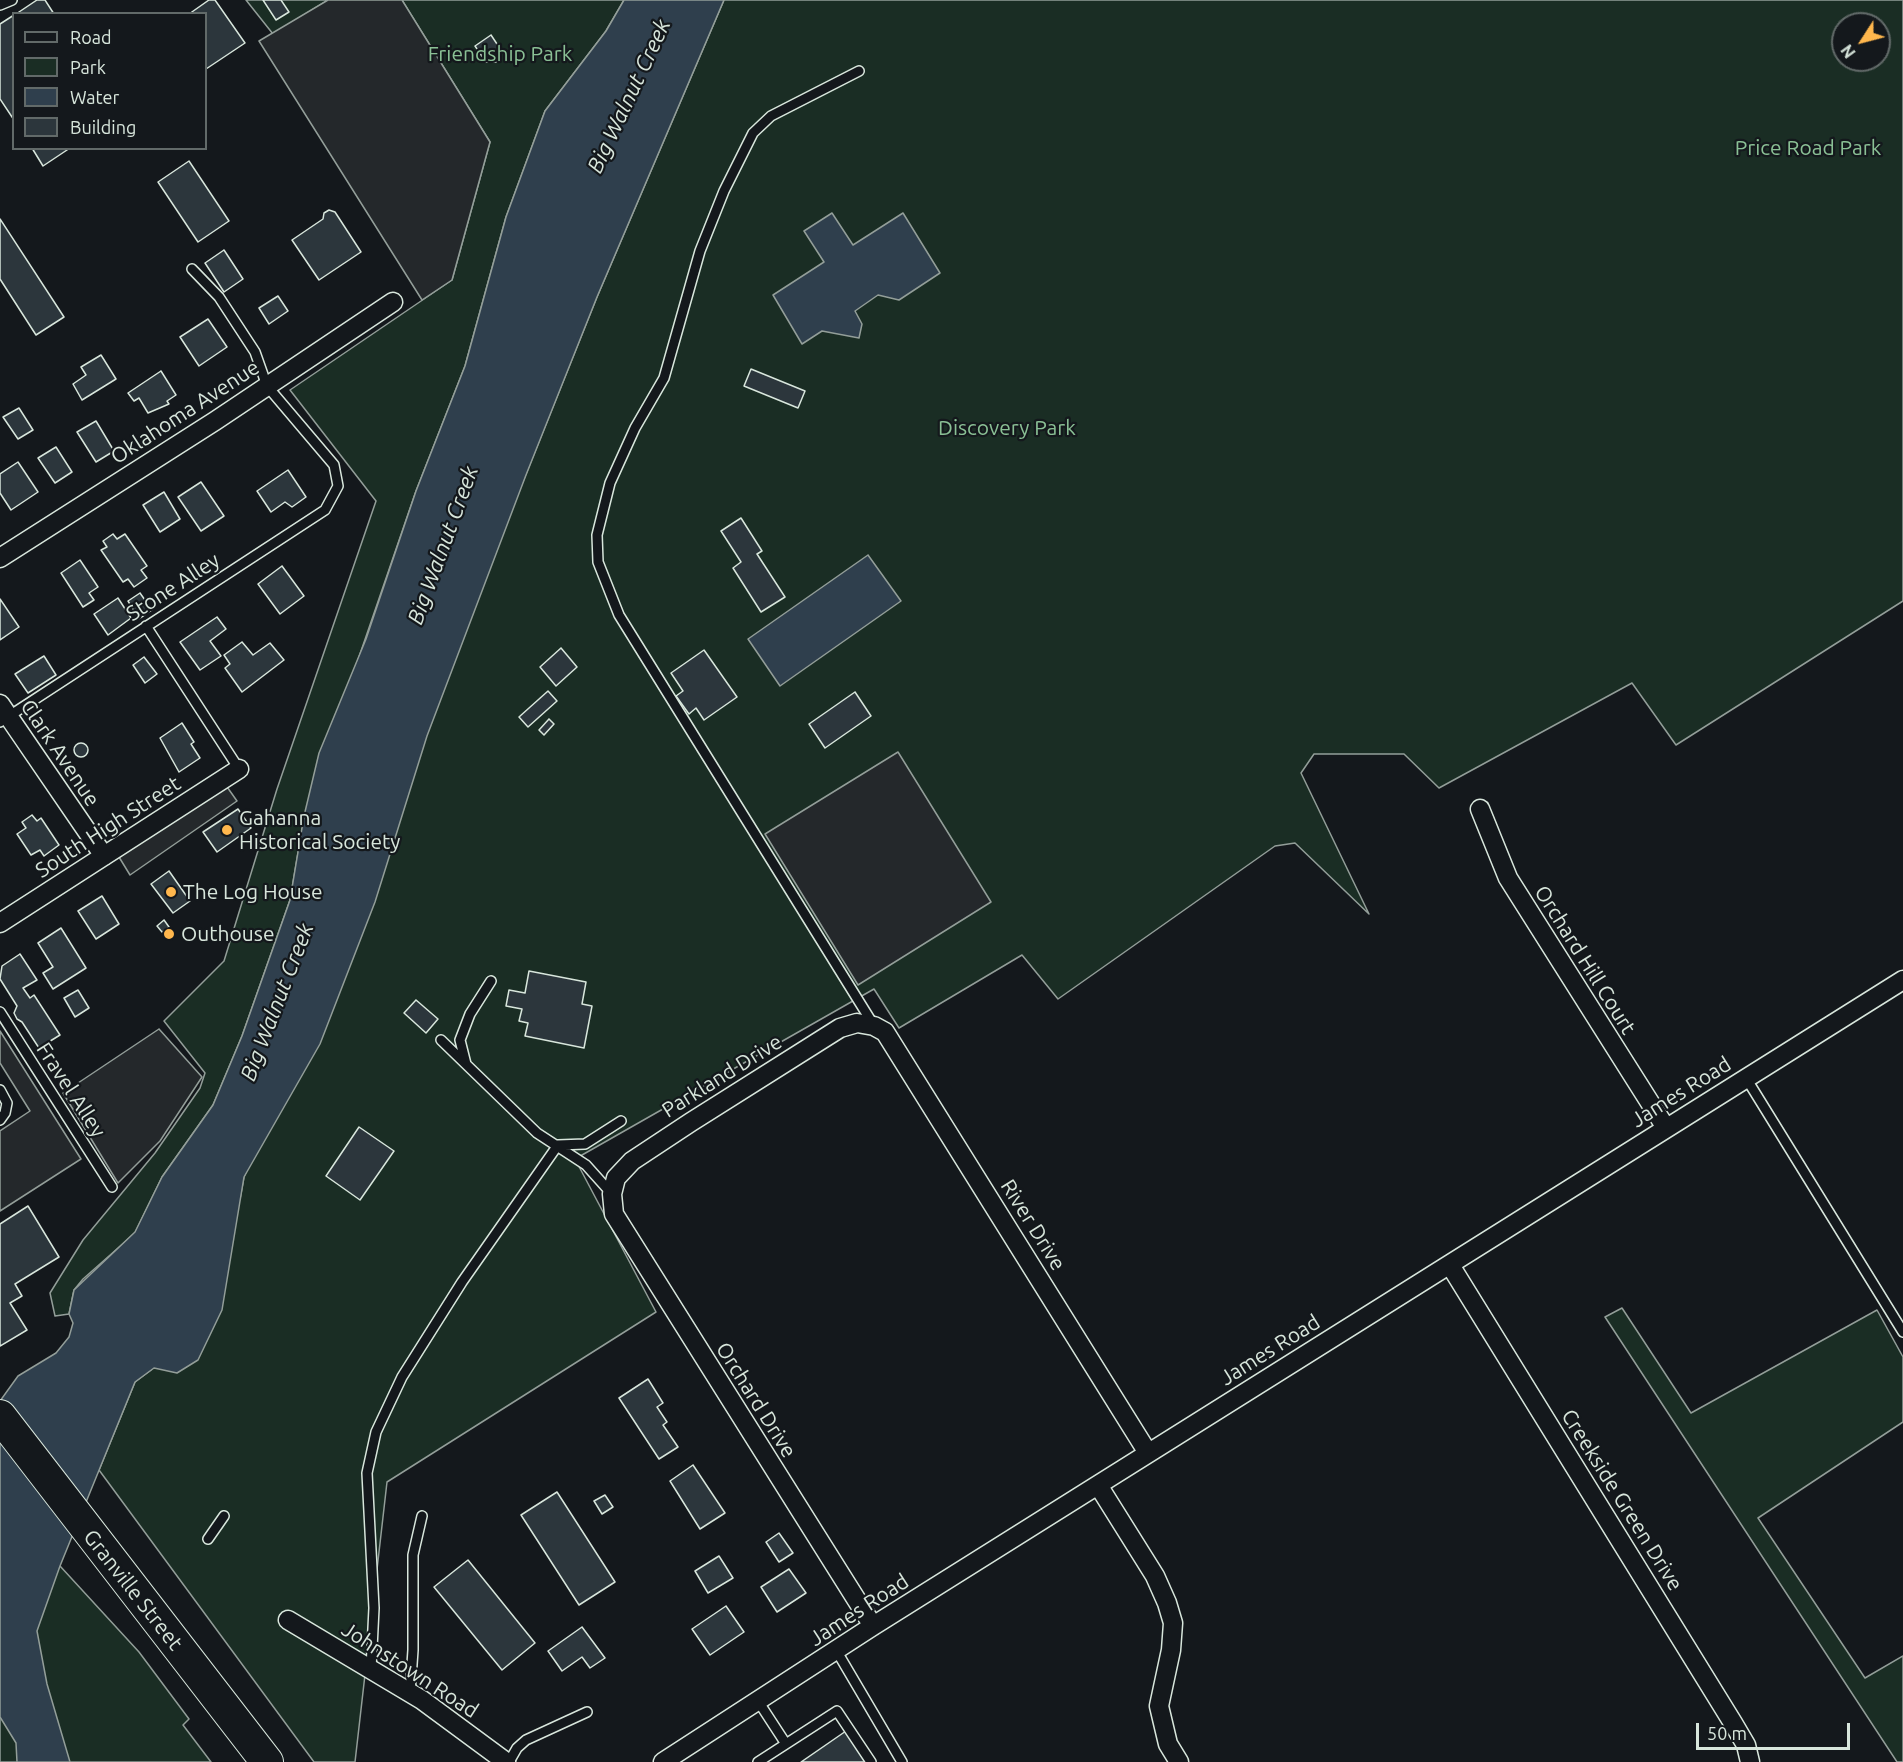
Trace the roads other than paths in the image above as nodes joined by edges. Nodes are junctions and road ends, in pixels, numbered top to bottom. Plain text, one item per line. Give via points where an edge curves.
1 (12, 0) edge
2 (0, 5) edge
3 (859, 71) dead end
4 (192, 269) dead end
5 (393, 302) dead end
6 (267, 386) junction
7 (0, 558) edge
8 (146, 626) junction
9 (3, 714) edge
10 (239, 769) joint
11 (1480, 809) dead end
12 (104, 856) junction
13 (0, 923) edge
14 (1903, 980) edge
15 (492, 981) dead end
16 (0, 1012) edge
17 (874, 1026) junction
18 (441, 1040) dead end
19 (466, 1064) junction
20 (1746, 1078) junction
21 (0, 1090) edge
22 (0, 1120) edge
23 (621, 1121) dead end
24 (1666, 1128) junction
25 (558, 1145) junction
26 (112, 1187) dead end
27 (612, 1194) junction
28 (1450, 1265) junction
29 (1903, 1332) edge
30 (0, 1416) edge
31 (1148, 1453) junction
32 (1098, 1485) junction
33 (224, 1516) dead end
34 (422, 1516) dead end
35 (208, 1539) dead end
36 (288, 1620) dead end
37 (873, 1626) junction
38 (836, 1650) junction
39 (371, 1669) junction
40 (410, 1692) junction
41 (758, 1701) junction
42 (587, 1712) dead end
43 (786, 1744) junction
44 (267, 1762) edge
45 (508, 1762) edge
46 (663, 1762) edge
47 (758, 1762) edge
48 (870, 1762) edge
49 (902, 1762) edge
50 (1179, 1762) edge
51 (1750, 1762) edge

1 - 2 lane
3 - 17 lane via 771,116 749,140 700,250 664,378 609,483 597,535 598,562 619,615
4 - 6 lane via 219,297 255,352
5 - 6 street, Oklahoma Avenue
6 - 7 street, Oklahoma Avenue
6 - 8 lane, Stone Alley via 334,465 338,486 325,510
8 - 9 lane, Stone Alley
8 - 10 lane
9 - 12 street, Clark Avenue
10 - 12 street, South High Street
11 - 24 street, Orchard Hill Court via 1508,878
12 - 13 street, South High Street
14 - 20 street, James Road
15 - 19 lane via 470,1014 460,1040
16 - 26 lane, Fravel Alley
17 - 27 street, Parkland Drive via 856,1023 840,1028 691,1122 632,1161 616,1178
17 - 31 street, River Drive via 892,1042
18 - 19 lane
19 - 25 lane via 537,1133
20 - 24 street, James Road
20 - 29 lane
21 - 22 lane via 7,1103
23 - 25 lane via 585,1144
24 - 28 street, James Road
25 - 27 lane via 586,1165
25 - 39 lane via 420,1348 376,1432 368,1473 374,1608
27 - 37 street, Orchard Drive via 614,1214 631,1245
28 - 31 street, James Road
28 - 51 street, Creekside Green Drive via 1746,1745
30 - 44 highway, Granville Street
31 - 32 street, James Road
32 - 37 street, James Road
32 - 50 street via 1155,1576 1173,1623 1159,1706 1168,1744
33 - 35 lane
34 - 40 lane via 413,1555
36 - 39 street, Johnstown Road
37 - 38 street, James Road
38 - 41 street, James Road
38 - 49 lane
39 - 40 street, Johnstown Road
40 - 45 street, Johnstown Road
41 - 43 lane
41 - 46 street, James Road
42 - 45 lane via 526,1740
43 - 47 lane
43 - 48 lane via 837,1711

